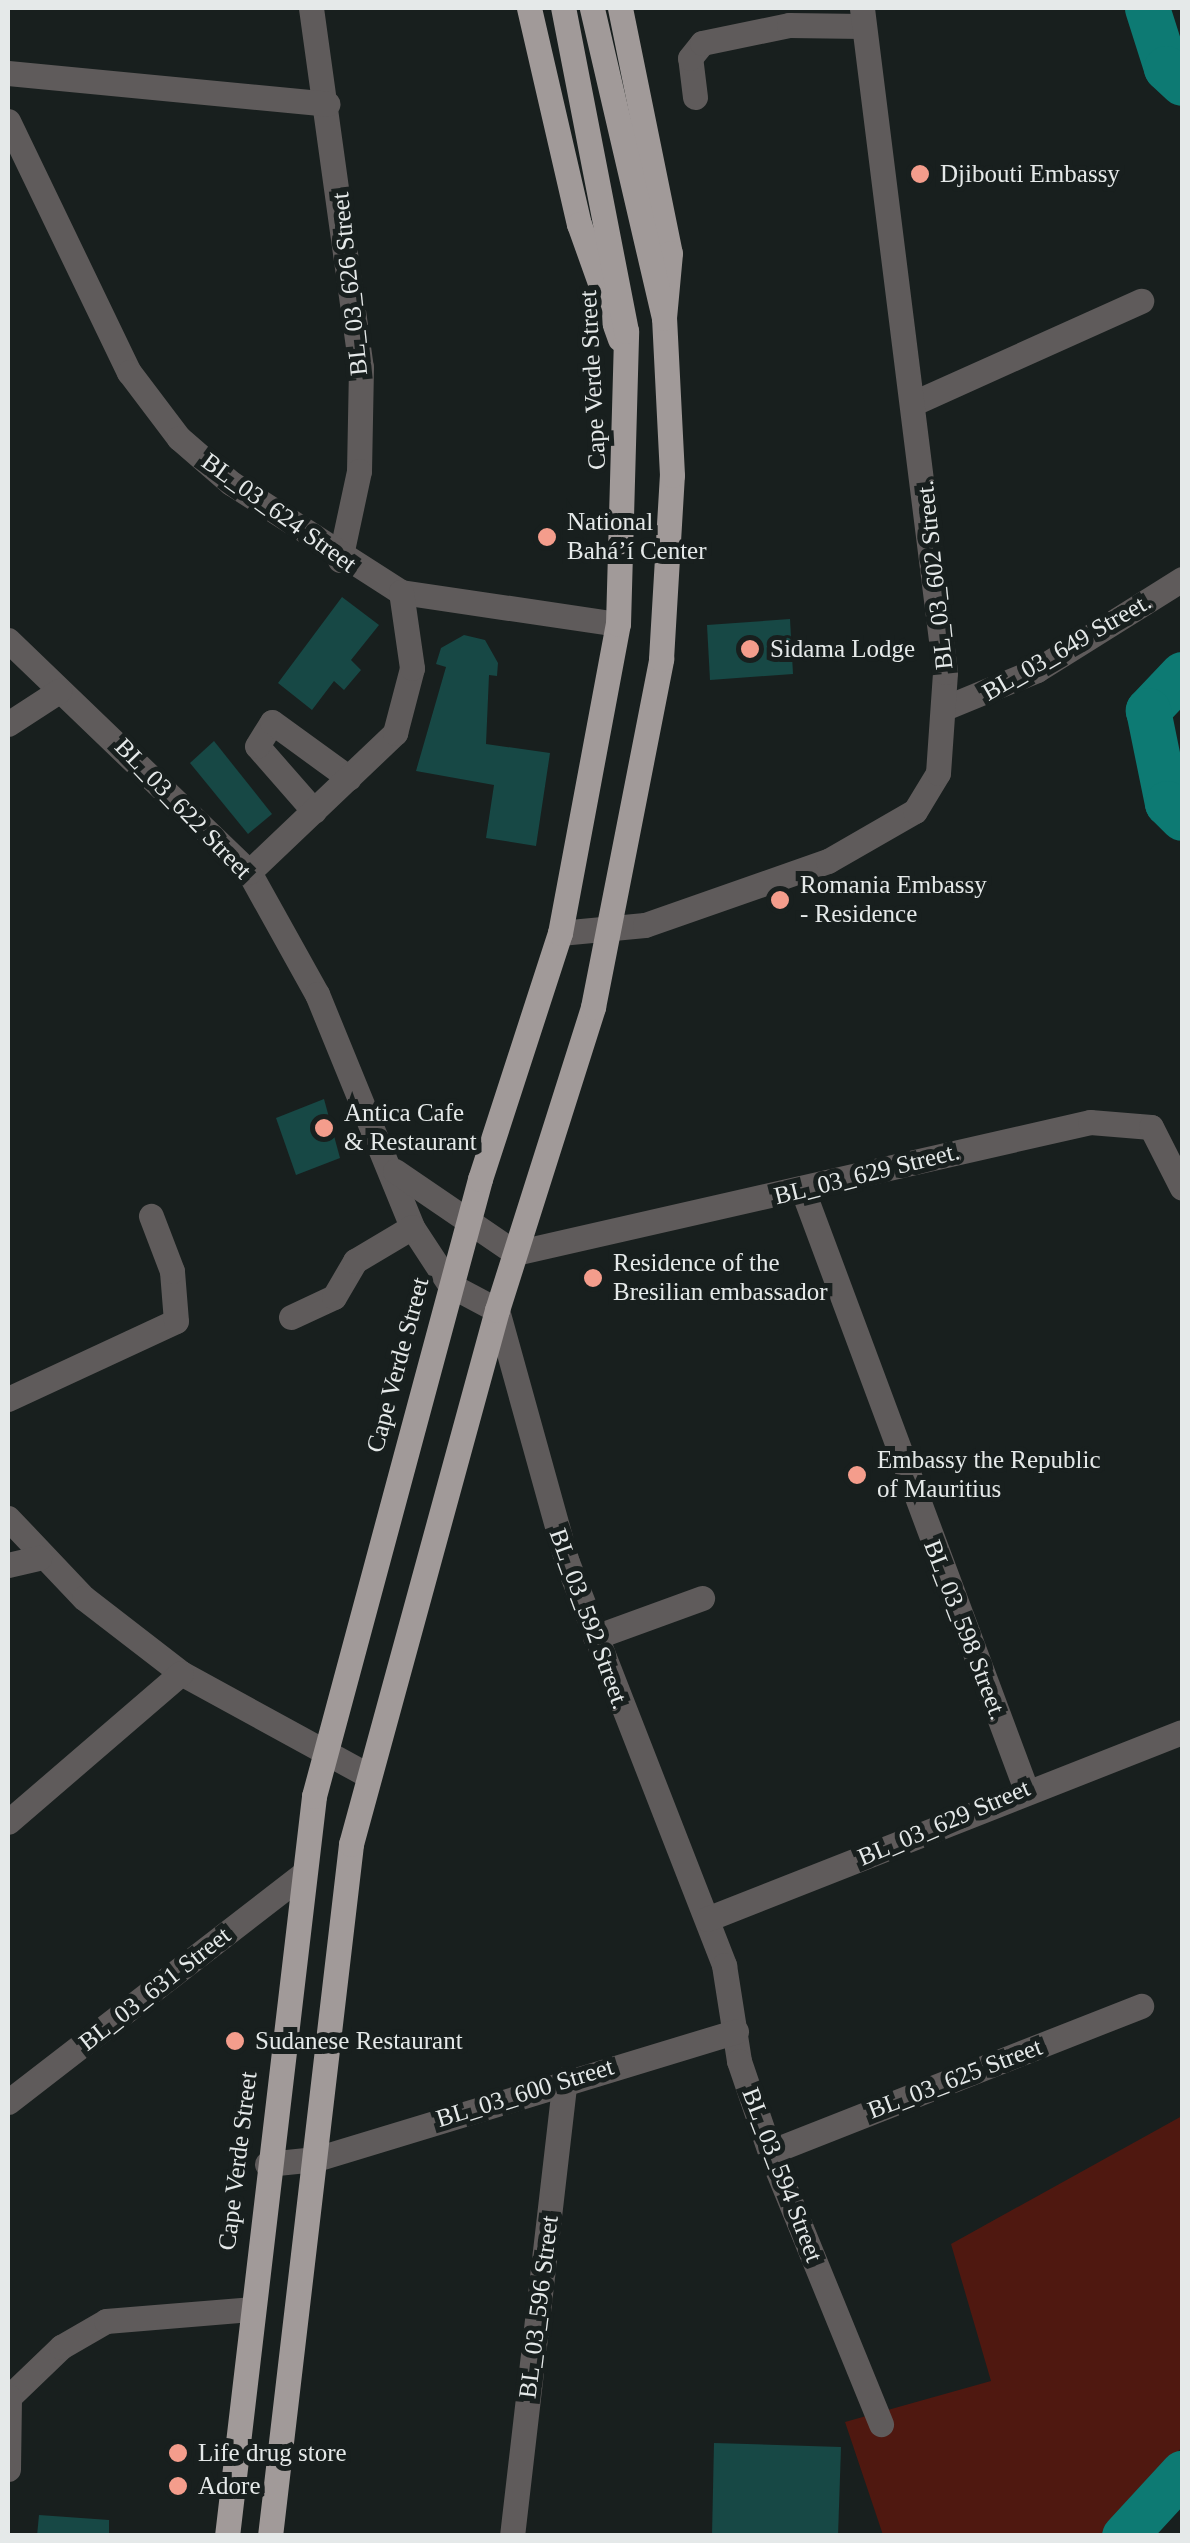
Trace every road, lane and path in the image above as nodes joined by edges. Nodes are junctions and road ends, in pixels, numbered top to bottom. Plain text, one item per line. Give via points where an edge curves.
1 (311, 8) edge
2 (529, 8) edge
3 (563, 8) edge
4 (592, 8) edge
5 (620, 8) edge
6 (862, 17) edge
7 (8, 73) edge
8 (695, 97) dead end
9 (328, 104) junction
10 (8, 121) edge
11 (1142, 301) dead end
12 (664, 318) junction
13 (626, 351) junction
14 (916, 402) junction
15 (340, 560) junction
16 (1182, 579) edge
17 (401, 592) junction
18 (618, 624) junction
19 (8, 640) edge
20 (58, 691) junction
21 (947, 707) junction
22 (8, 724) edge
23 (349, 778) junction
24 (314, 811) junction
25 (249, 872) junction
26 (612, 932) junction
27 (560, 933) junction
28 (395, 1171) junction
29 (1182, 1188) edge
30 (803, 1192) junction
31 (150, 1216) dead end
32 (467, 1226) junction
33 (412, 1227) junction
34 (515, 1253) junction
35 (450, 1285) junction
36 (497, 1310) junction
37 (292, 1318) dead end
38 (8, 1399) edge
39 (8, 1518) edge
40 (39, 1558) junction
41 (8, 1566) edge
42 (702, 1598) dead end
43 (594, 1637) junction
44 (181, 1673) junction
45 (1182, 1732) edge
46 (322, 1756) junction
47 (367, 1775) junction
48 (1025, 1787) junction
49 (8, 1822) edge
50 (302, 1875) junction
51 (708, 1919) junction
52 (1140, 2006) dead end
53 (736, 2031) junction
54 (565, 2079) junction
55 (8, 2102) edge
56 (770, 2152) junction
57 (316, 2160) junction
58 (267, 2164) junction
59 (251, 2309) junction
60 (8, 2397) edge
61 (881, 2424) dead end
62 (8, 2469) edge
63 (226, 2536) edge
64 (270, 2536) edge
65 (512, 2536) edge

1 - 9 street, BL_03_626 Street
2 - 13 main road via 579,224
3 - 13 main road, Cape Verde Street
4 - 12 main road via 647,272
5 - 12 main road via 670,253
6 - 8 street via 769,27 702,43 690,58
6 - 14 street, BL_03_602 Street.
7 - 9 street
9 - 15 street, BL_03_626 Street via 361,367 358,471
10 - 15 street, BL_03_624 Street via 152,403 231,483
11 - 14 street
12 - 26 main road via 672,475 665,622
13 - 18 main road, Cape Verde Street
14 - 21 street, BL_03_602 Street.
15 - 17 street, BL_03_624 Street
16 - 21 street, BL_03_649 Street. via 1036,670
17 - 18 street, BL_03_624 Street
17 - 23 street via 412,668 404,705 395,733
18 - 27 main road, Cape Verde Street
19 - 20 street, BL_03_622 Street
20 - 22 street
20 - 25 street, BL_03_622 Street
21 - 26 street, BL_03_602 Street. via 932,789 892,828 828,861
23 - 24 street
23 - 24 street via 272,722 257,746
24 - 25 street
25 - 28 street, BL_03_622 Street via 317,994
26 - 27 street, BL_03_602 Street.
26 - 34 main road
27 - 32 main road, Cape Verde Street
28 - 32 street
28 - 33 street, BL_03_622 Street
29 - 30 street, BL_03_629 Street. via 1151,1128 1122,1120
30 - 34 street, BL_03_629 Street.
30 - 48 street, BL_03_598 Street.
31 - 38 street via 172,1271 176,1321
32 - 34 street
32 - 35 main road, Cape Verde Street
33 - 35 street, BL_03_622 Street
33 - 37 street via 355,1260 334,1297
34 - 36 main road
35 - 36 street
35 - 46 main road, Cape Verde Street
36 - 43 street, BL_03_592 Street. via 546,1503
36 - 47 main road
39 - 40 street
40 - 41 street
40 - 44 street
42 - 43 street
43 - 51 street, BL_03_592 Street.
44 - 46 street
44 - 49 street
45 - 48 street, BL_03_629 Street
46 - 47 street
46 - 50 main road, Cape Verde Street
47 - 57 main road via 343,1894
48 - 51 street, BL_03_629 Street
50 - 55 street, BL_03_631 Street
50 - 58 main road, Cape Verde Street
51 - 53 street, BL_03_594 Street
52 - 56 street, BL_03_625 Street
53 - 54 street, BL_03_600 Street
53 - 56 street, BL_03_594 Street
54 - 57 street, BL_03_600 Street
54 - 65 street, BL_03_596 Street
56 - 61 street, BL_03_594 Street
57 - 58 street, BL_03_600 Street
57 - 64 main road
58 - 59 main road, Cape Verde Street
59 - 60 street via 106,2321 60,2347
59 - 63 main road, Cape Verde Street
60 - 62 street

